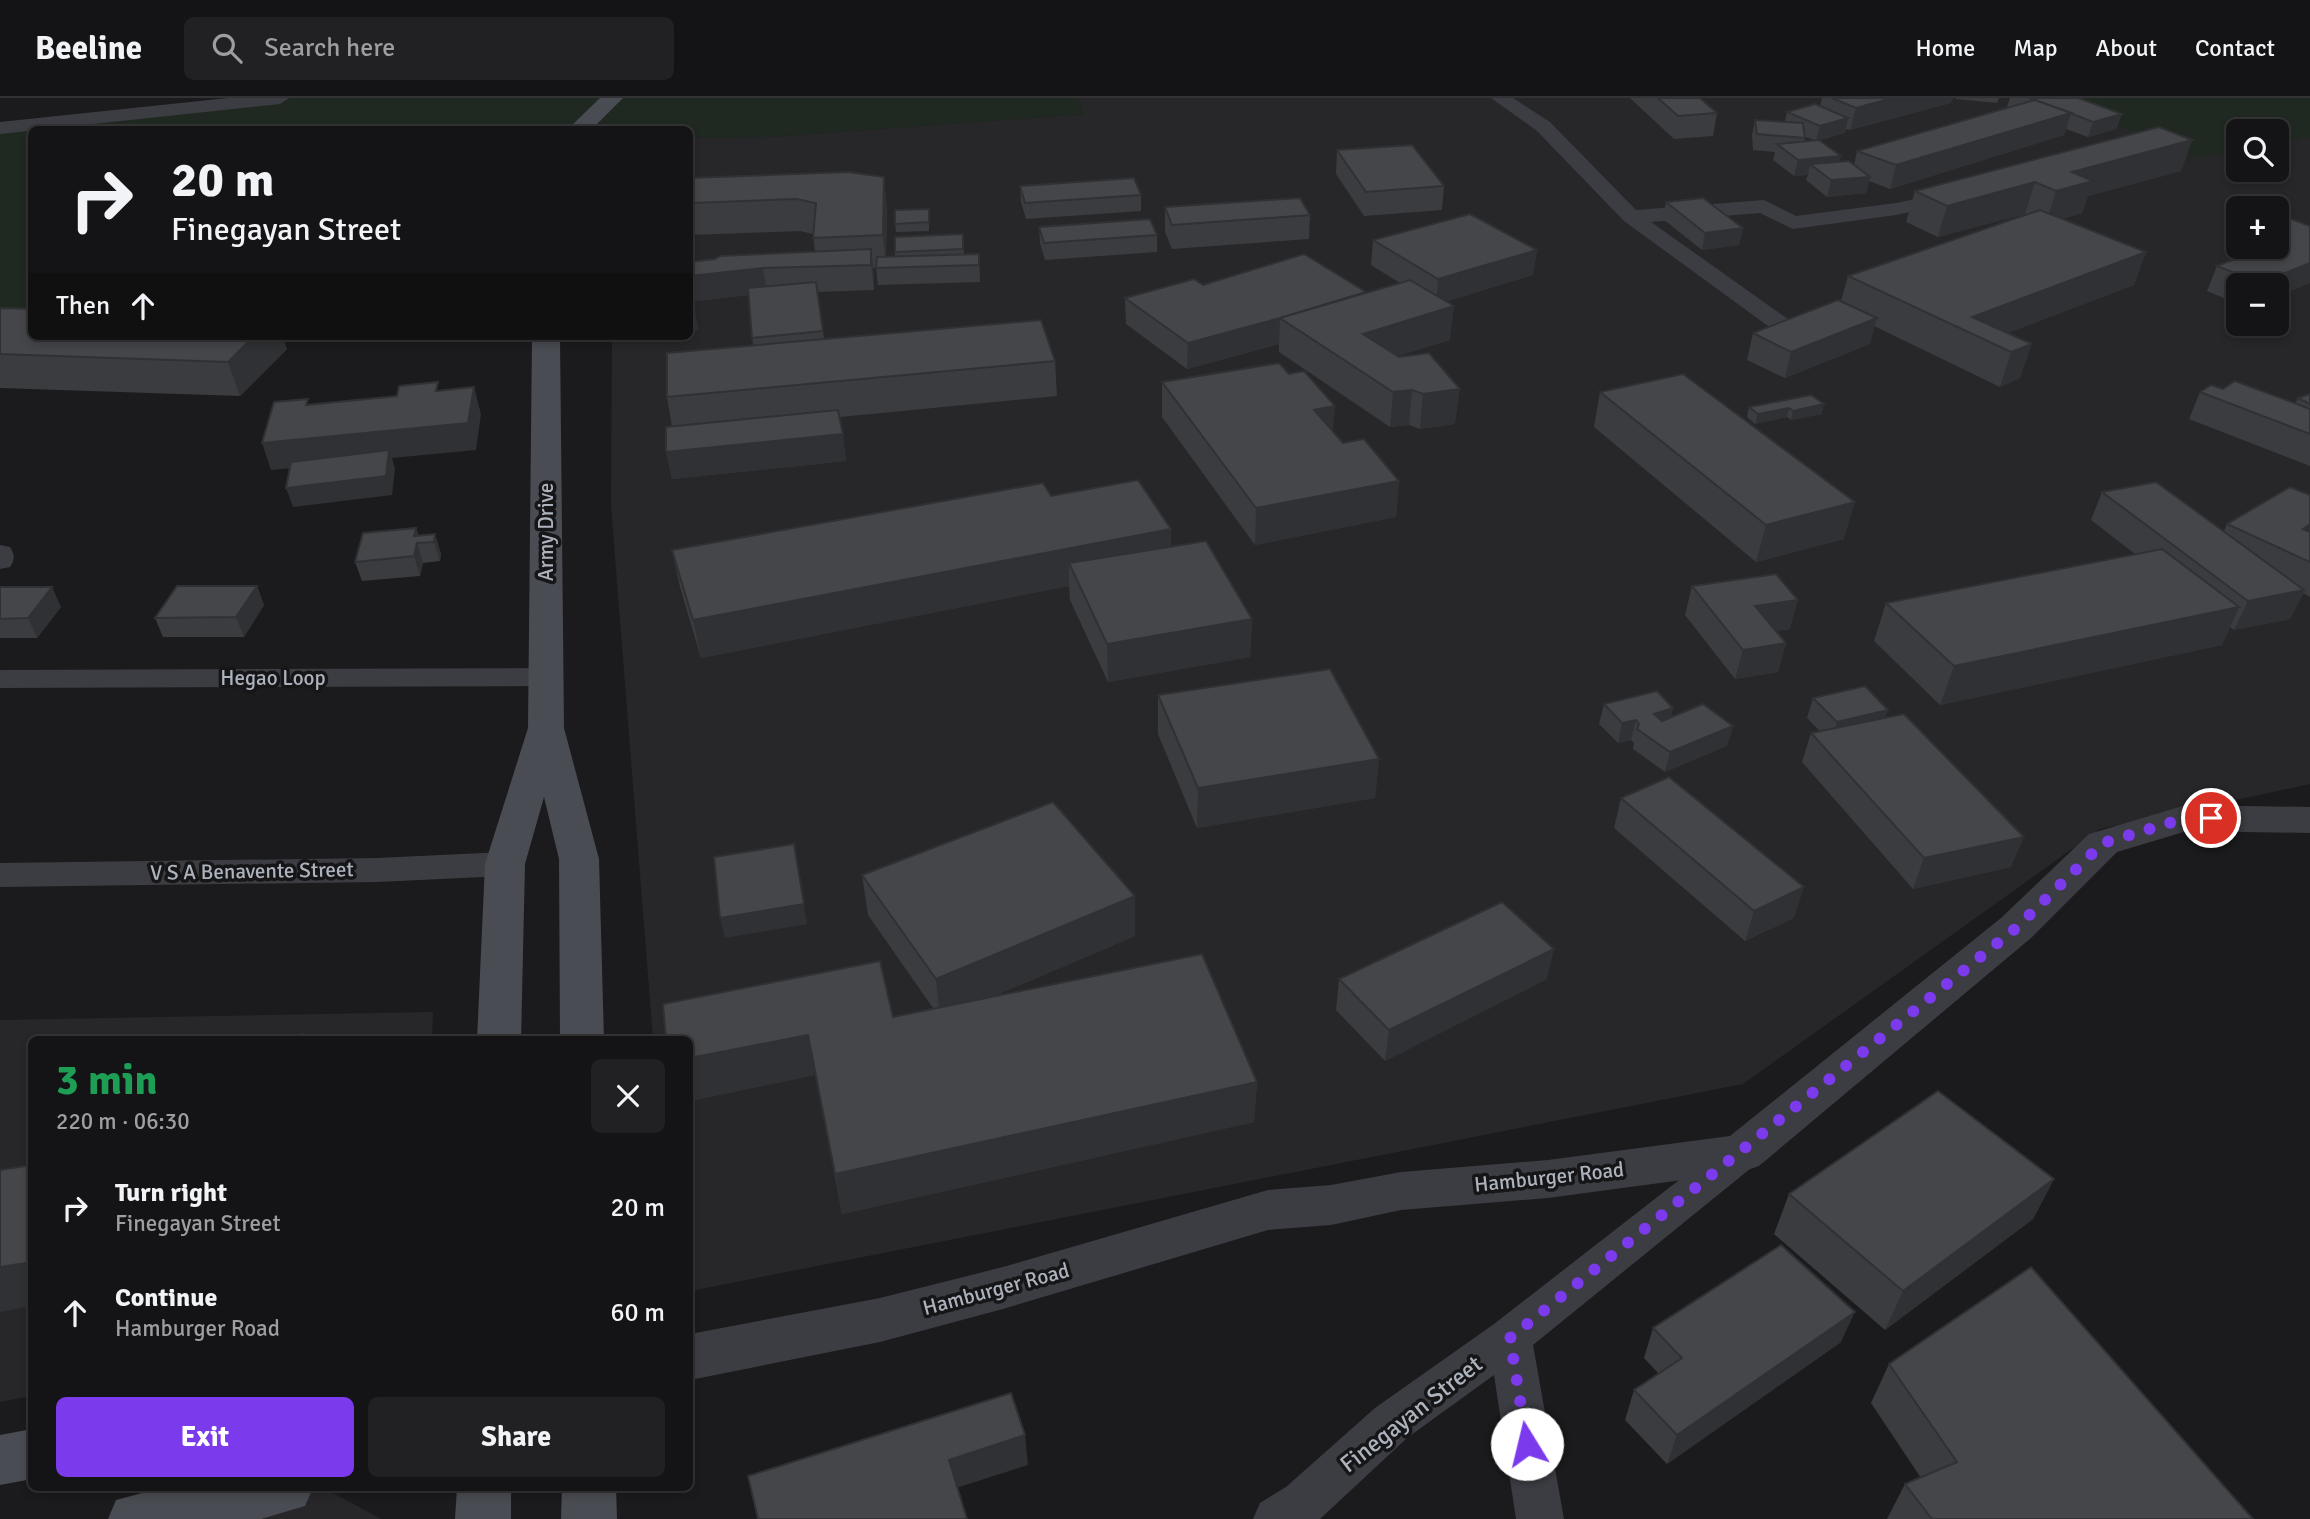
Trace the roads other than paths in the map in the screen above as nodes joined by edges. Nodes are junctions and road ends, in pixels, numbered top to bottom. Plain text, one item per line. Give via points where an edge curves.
1 (280, 98) edge
2 (612, 98) edge
3 (1500, 98) edge
4 (582, 126) edge
5 (0, 128) edge
6 (1968, 194) edge
7 (1631, 218) junction
8 (1787, 329) edge
9 (546, 340) edge
10 (0, 553) edge
11 (0, 561) edge
12 (546, 677) junction
13 (0, 679) edge
14 (547, 729) junction
15 (2310, 820) edge
16 (505, 864) junction
17 (0, 875) edge
18 (499, 1036) edge
19 (582, 1036) edge
20 (1742, 1153) junction
21 (1510, 1338) junction
22 (693, 1356) edge
23 (28, 1455) edge
24 (0, 1460) edge
25 (271, 1491) edge
26 (484, 1491) edge
27 (589, 1491) edge
28 (136, 1519) edge
29 (483, 1519) edge
30 (589, 1519) edge
31 (1277, 1519) edge
32 (1540, 1519) edge

1 - 5 street
2 - 4 main road
3 - 7 street via 1543,127
6 - 7 street via 1793,223 1764,206
7 - 8 street
9 - 12 main road, Army Drive
10 - 11 street
12 - 13 street, Hegao Loop
12 - 14 main road, Army Drive
14 - 16 main road, Army Drive
14 - 19 main road, Army Drive via 579,859
15 - 20 street via 2186,818 2103,843 2016,928
16 - 17 street, V S A Benavente Street
16 - 18 main road, Army Drive
20 - 21 street, Finegayan Street
20 - 22 street, Hamburger Road via 1268,1210 880,1320
21 - 31 street, Finegayan Street via 1391,1423 1303,1503
21 - 32 street
23 - 24 main road
25 - 28 main road
26 - 29 main road
27 - 30 main road

